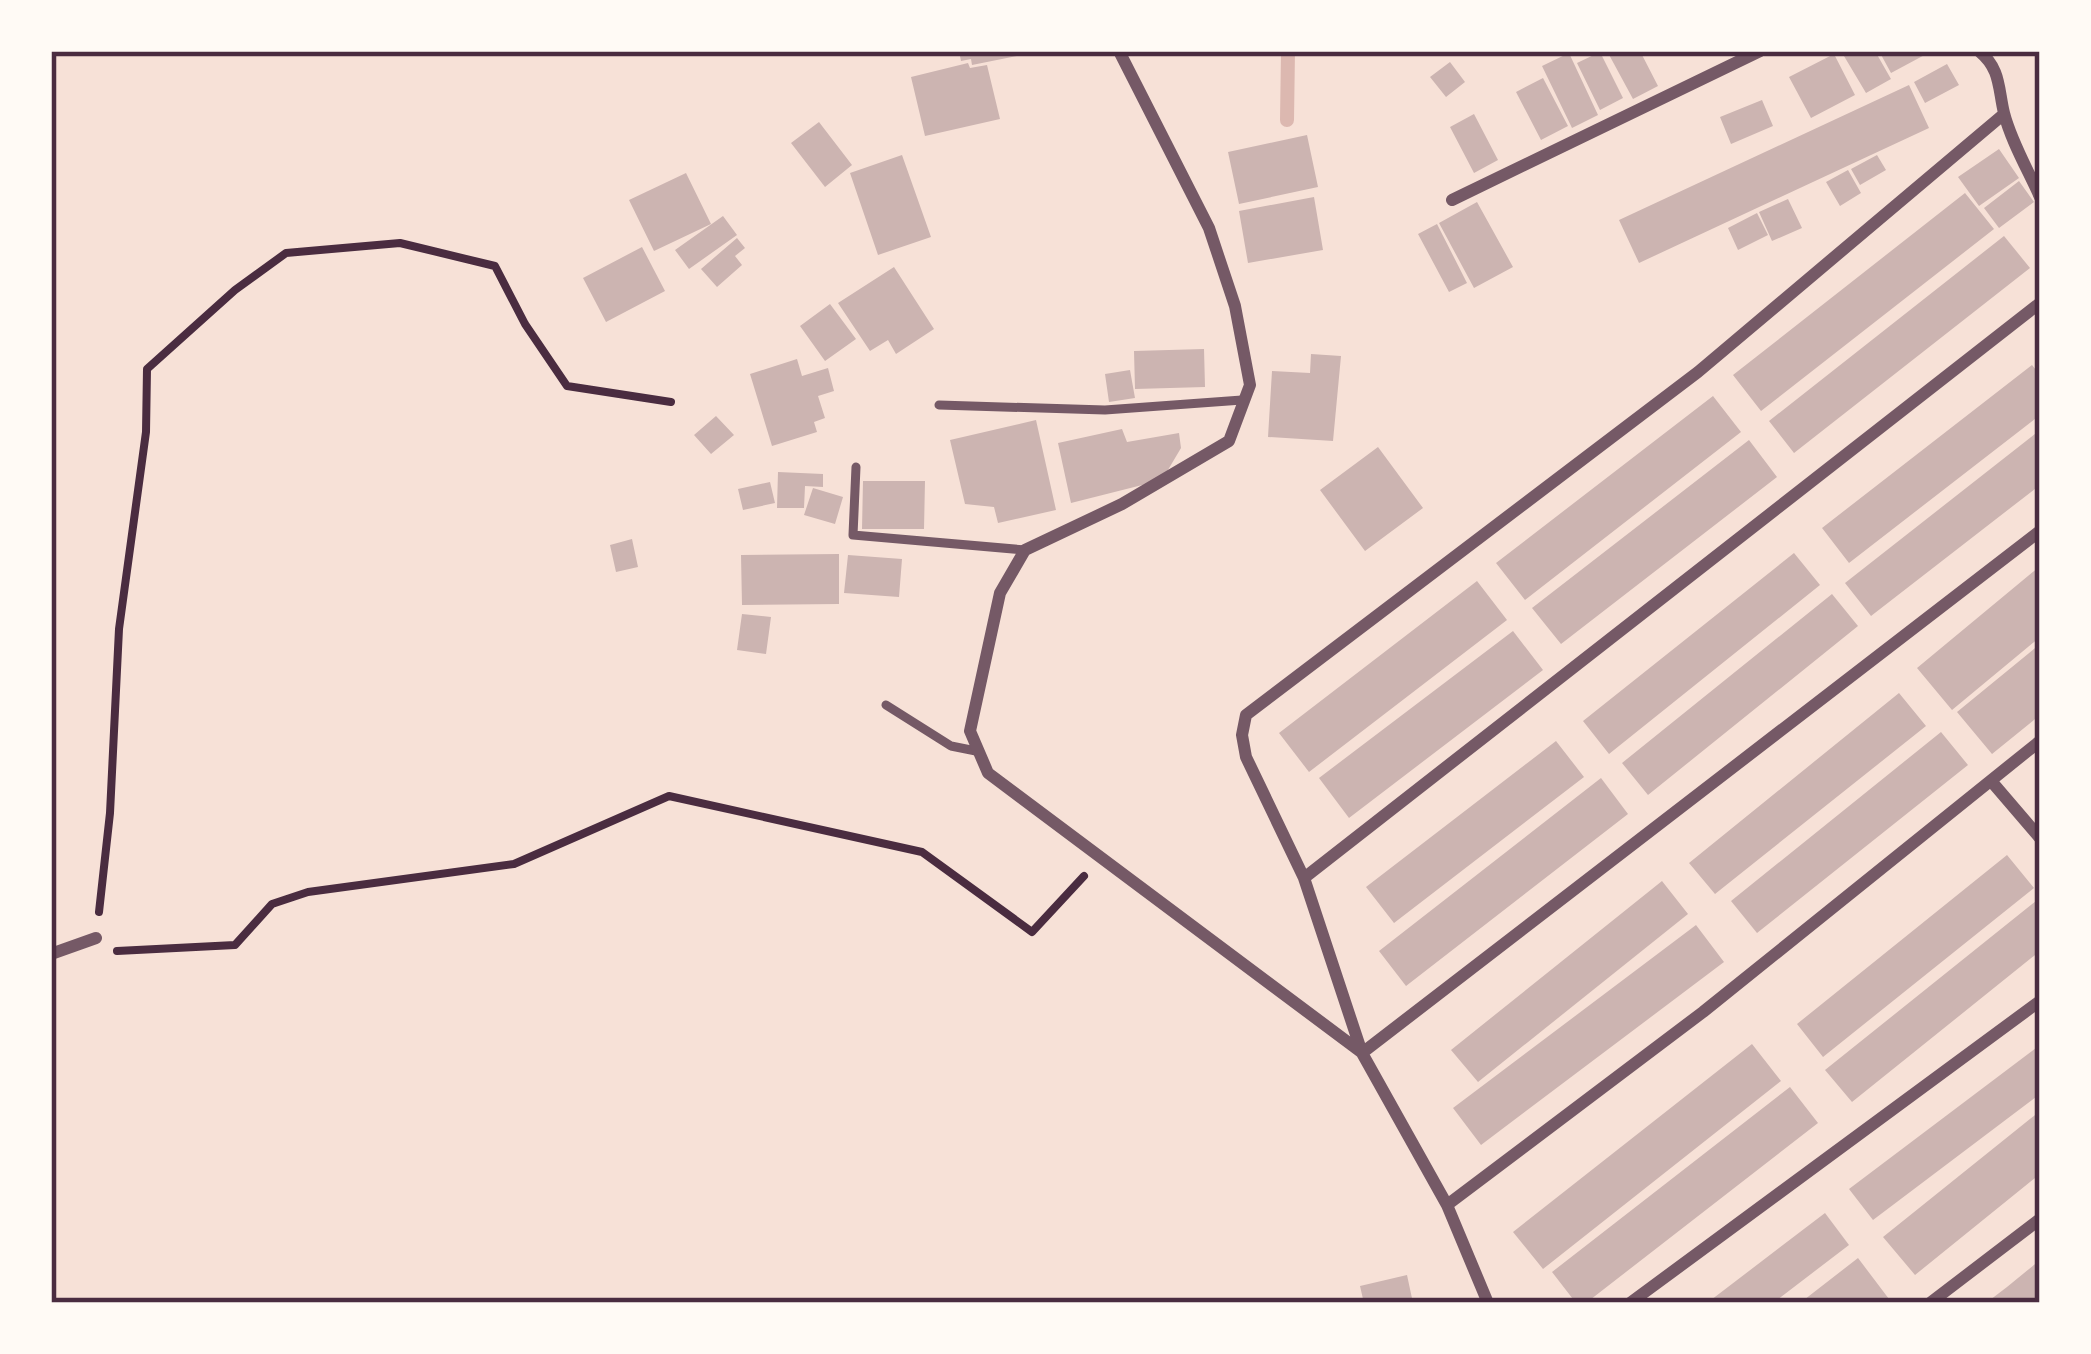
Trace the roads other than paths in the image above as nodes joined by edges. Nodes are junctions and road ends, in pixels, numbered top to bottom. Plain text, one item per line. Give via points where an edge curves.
1 (1119, 51) edge
2 (1760, 51) edge
3 (1979, 51) edge
4 (2004, 114) junction
5 (2040, 196) edge
6 (1452, 200) dead end
7 (2040, 303) edge
8 (1242, 400) junction
9 (939, 405) dead end
10 (856, 467) dead end
11 (2040, 531) edge
12 (1025, 550) junction
13 (886, 705) dead end
14 (2040, 741) edge
15 (976, 751) junction
16 (1992, 782) junction
17 (2040, 838) edge
18 (1304, 878) junction
19 (96, 938) road end
20 (51, 954) edge
21 (2040, 1001) edge
22 (1362, 1053) junction
23 (1447, 1205) junction
24 (2040, 1219) edge
25 (1488, 1303) edge
26 (1630, 1303) edge
27 (1930, 1303) edge

1 - 8 street via 1209,227 1239,326 1250,386
2 - 6 street
3 - 4 street via 1993,62
4 - 5 street
4 - 18 street via 1698,372 1246,716 1246,758
7 - 18 street
8 - 9 lane via 1105,410
8 - 12 street via 1229,441
10 - 12 lane via 854,535
11 - 22 street
12 - 15 street via 1000,593 984,652 970,731
13 - 15 lane via 951,746
14 - 16 street
15 - 22 street via 988,773
16 - 17 street
16 - 23 street
18 - 22 street
19 - 20 street
21 - 26 street
22 - 23 street
23 - 25 street
24 - 27 street

